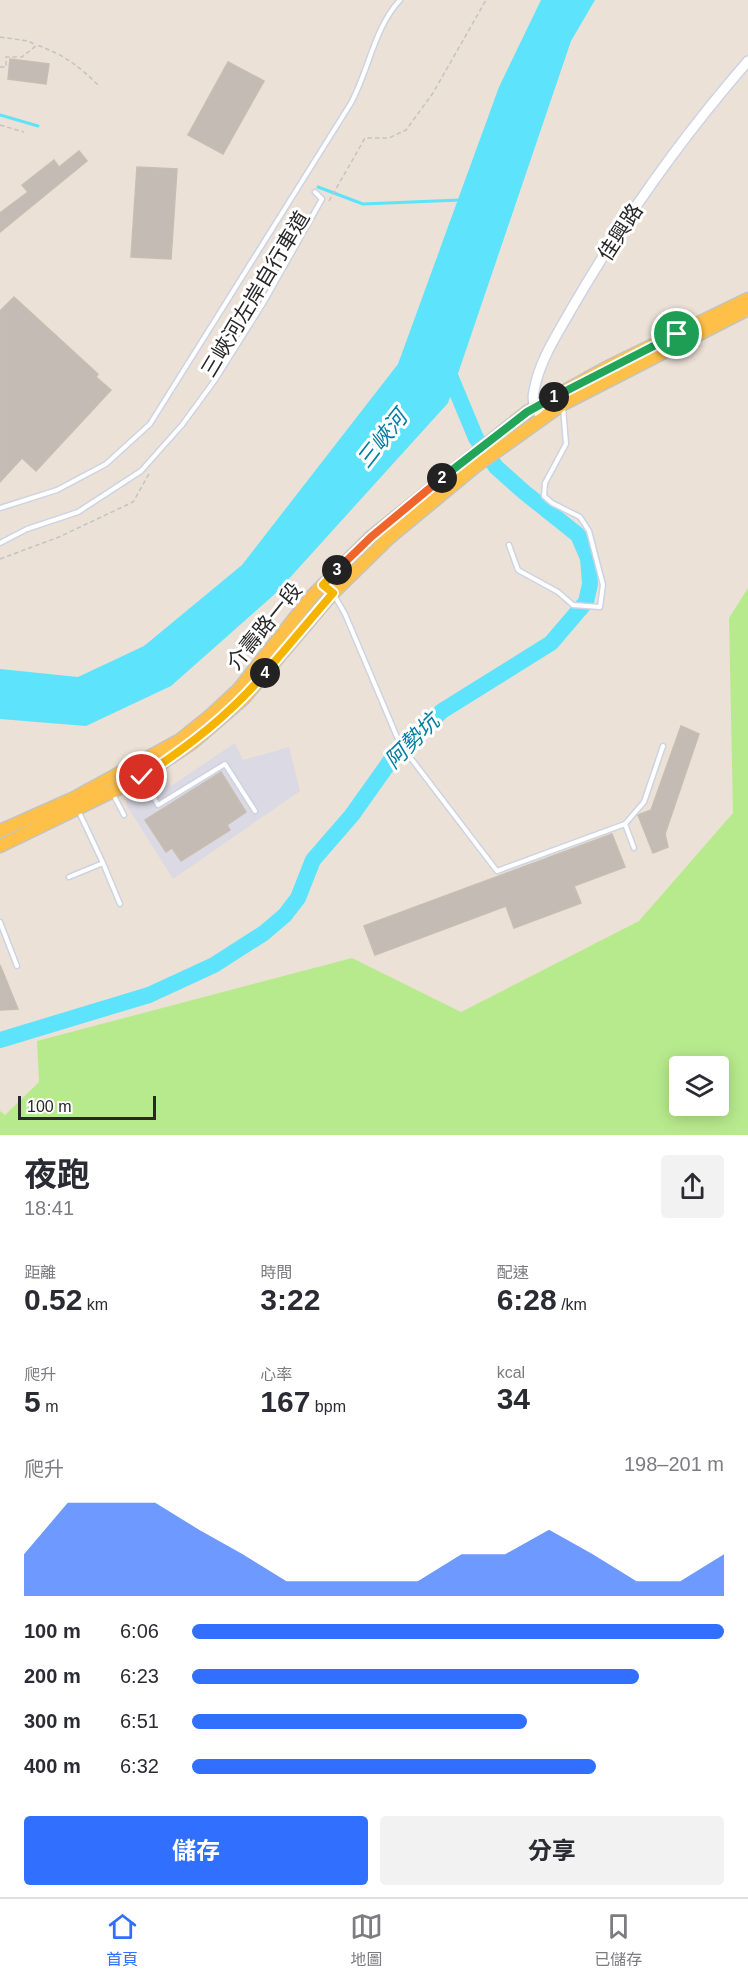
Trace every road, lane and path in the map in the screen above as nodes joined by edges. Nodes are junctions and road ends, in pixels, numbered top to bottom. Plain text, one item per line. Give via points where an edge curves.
1 (400, 0) edge
2 (486, 0) edge
3 (0, 37) edge
4 (37, 45) junction
5 (748, 61) edge
6 (0, 67) edge
7 (98, 85) dead end
8 (0, 125) edge
9 (24, 132) dead end
10 (315, 192) dead end
11 (326, 206) dead end
12 (748, 299) edge
13 (748, 309) edge
14 (563, 404) junction
15 (534, 408) junction
16 (544, 419) junction
17 (473, 461) junction
18 (152, 469) dead end
19 (0, 508) edge
20 (0, 543) edge
21 (508, 545) dead end
22 (0, 559) edge
23 (328, 589) junction
24 (663, 746) dead end
25 (142, 777) junction
26 (112, 792) junction
27 (76, 804) junction
28 (255, 811) dead end
29 (124, 814) dead end
30 (625, 825) junction
31 (0, 831) edge
32 (0, 846) edge
33 (634, 848) dead end
34 (103, 863) junction
35 (69, 877) dead end
36 (120, 904) dead end
37 (0, 922) edge
38 (17, 966) dead end

1 - 19 lane via 378,34 351,103 150,424 106,464 57,490
2 - 11 path, 三峽河左岸自行車道 via 433,93 406,130 389,138 365,138
3 - 4 path
4 - 6 path via 22,57 6,57 6,67
4 - 7 path via 76,63
5 - 15 street, 佳興路 via 671,156 591,276 541,366 533,392
8 - 9 path
10 - 20 lane via 322,199 228,361 182,425 141,471 78,512 27,529
12 - 15 main road, 介壽路一段
13 - 14 main road, 介壽路一段
14 - 16 main road, 介壽路一段
14 - 21 lane via 566,444 545,483 544,496 580,517 589,531 603,585 600,607 573,605 518,570
15 - 16 street
15 - 17 main road, 介壽路一段 via 506,428
16 - 17 main road, 介壽路一段
17 - 23 main road, 介壽路一段
18 - 22 path via 133,502 59,537
23 - 25 main road, 介壽路一段 via 244,698 192,743
23 - 27 main road, 介壽路一段 via 211,715 180,740
23 - 30 lane via 345,614 406,755 497,871
24 - 30 lane via 644,802
25 - 26 main road, 介壽路一段
25 - 28 lane via 158,805 225,764
26 - 27 main road, 介壽路一段
26 - 29 lane
27 - 31 main road, 介壽路一段
27 - 32 main road, 介壽路一段
27 - 34 lane
30 - 33 lane
34 - 35 lane
34 - 36 lane
37 - 38 lane

